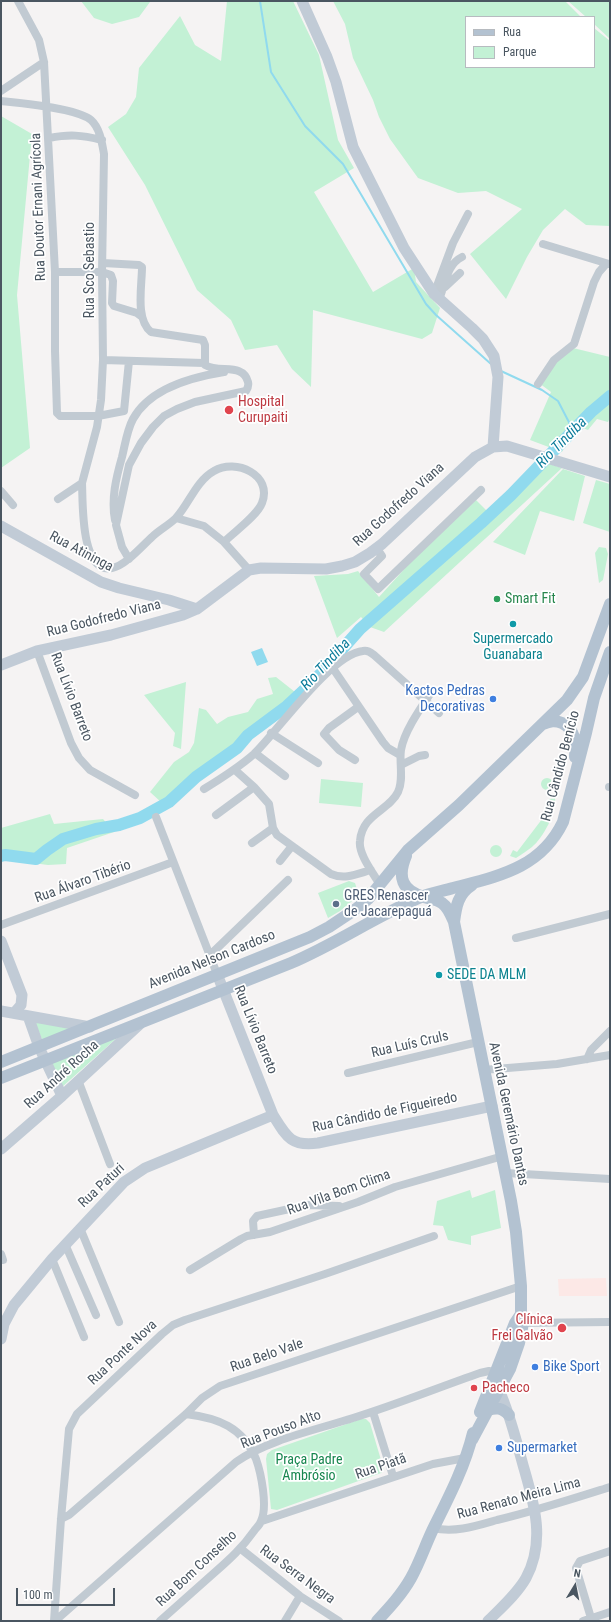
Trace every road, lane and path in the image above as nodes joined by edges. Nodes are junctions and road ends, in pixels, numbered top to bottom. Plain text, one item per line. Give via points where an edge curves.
1 (18, 1) edge
2 (302, 1) edge
3 (44, 62) junction
4 (1, 91) edge
5 (1, 101) edge
6 (48, 107) junction
7 (49, 138) junction
8 (102, 140) junction
9 (468, 214) dead end
10 (543, 244) dead end
11 (462, 257) dead end
12 (608, 264) edge
13 (103, 267) junction
14 (55, 272) junction
15 (460, 273) dead end
16 (439, 294) junction
17 (141, 316) junction
18 (103, 360) junction
19 (129, 362) junction
20 (204, 363) junction
21 (237, 370) junction
22 (538, 384) dead end
23 (98, 416) junction
24 (493, 447) junction
25 (610, 477) edge
26 (82, 483) junction
27 (481, 490) dead end
28 (1, 491) edge
29 (58, 499) dead end
30 (13, 505) dead end
31 (176, 518) junction
32 (1, 526) edge
33 (116, 526) junction
34 (224, 542) junction
35 (375, 550) junction
36 (129, 558) junction
37 (249, 570) junction
38 (610, 604) edge
39 (198, 609) junction
40 (37, 652) junction
41 (610, 652) edge
42 (1, 665) edge
43 (608, 665) edge
44 (332, 666) junction
45 (432, 691) dead end
46 (425, 701) junction
47 (358, 706) junction
48 (439, 713) dead end
49 (543, 724) junction
50 (272, 733) junction
51 (255, 753) junction
52 (400, 755) junction
53 (425, 755) dead end
54 (355, 760) dead end
55 (318, 763) dead end
56 (401, 765) junction
57 (234, 770) junction
58 (285, 776) dead end
59 (573, 784) junction
60 (254, 787) junction
61 (204, 789) dead end
62 (135, 795) dead end
63 (216, 815) dead end
64 (156, 817) dead end
65 (273, 828) junction
66 (252, 843) dead end
67 (292, 846) junction
68 (408, 850) junction
69 (280, 861) dead end
70 (174, 862) junction
71 (371, 870) junction
72 (288, 880) dead end
73 (479, 882) junction
74 (380, 885) junction
75 (422, 897) junction
76 (610, 914) edge
77 (454, 922) junction
78 (1, 926) edge
79 (516, 938) dead end
80 (1, 941) edge
81 (209, 956) junction
82 (217, 974) junction
83 (223, 989) junction
84 (1, 1012) edge
85 (14, 1014) junction
86 (28, 1016) junction
87 (142, 1022) junction
88 (90, 1027) junction
89 (610, 1031) edge
90 (478, 1042) junction
91 (39, 1047) junction
92 (610, 1055) edge
93 (45, 1060) junction
94 (587, 1060) junction
95 (1, 1062) edge
96 (484, 1070) junction
97 (348, 1073) dead end
98 (1, 1078) edge
99 (78, 1080) junction
100 (62, 1096) junction
101 (492, 1106) junction
102 (273, 1115) junction
103 (1, 1149) edge
104 (503, 1156) junction
105 (110, 1164) dead end
106 (506, 1173) junction
107 (610, 1179) edge
108 (341, 1207) junction
109 (80, 1228) junction
110 (254, 1235) junction
111 (434, 1236) dead end
112 (65, 1244) junction
113 (52, 1259) junction
114 (190, 1270) dead end
115 (521, 1286) junction
116 (96, 1314) dead end
117 (520, 1320) junction
118 (119, 1322) dead end
119 (610, 1322) edge
120 (84, 1337) dead end
121 (1, 1339) edge
122 (510, 1369) junction
123 (496, 1372) junction
124 (499, 1390) junction
125 (505, 1402) junction
126 (488, 1410) junction
127 (373, 1412) junction
128 (186, 1414) junction
129 (509, 1415) junction
130 (472, 1440) junction
131 (253, 1452) junction
132 (465, 1458) junction
133 (393, 1476) junction
134 (610, 1487) edge
135 (535, 1511) junction
136 (61, 1519) junction
137 (262, 1521) junction
138 (433, 1528) junction
139 (241, 1549) junction
140 (610, 1551) edge
141 (300, 1596) junction
142 (610, 1612) edge
143 (587, 1620) edge
144 (54, 1621) edge
145 (160, 1621) edge
146 (285, 1621) edge
147 (339, 1621) edge
148 (377, 1621) edge
149 (488, 1621) edge

1 - 3 street, Rua Doutor Ernani Agrícola via 39,40
2 - 16 street via 327,57 361,164 404,248
3 - 4 street
3 - 6 street, Rua Doutor Ernani Agrícola
5 - 6 street, Rua Sco Sebastio
6 - 7 street, Rua Doutor Ernani Agrícola
6 - 8 street, Rua Sco Sebastio via 91,120
7 - 8 street via 78,134
7 - 14 street, Rua Doutor Ernani Agrícola
8 - 13 street, Rua Sco Sebastio
9 - 16 street via 453,243
10 - 12 street
11 - 16 street via 453,263
12 - 22 street via 599,272 594,282 574,344 554,360
13 - 14 street
13 - 17 street via 113,277 114,306 137,312
13 - 17 street via 141,266
13 - 18 street, Rua Sco Sebastio
14 - 23 street, Rua Doutor Ernani Agrícola via 58,413 63,417
15 - 16 street
16 - 24 street via 483,339 496,363 498,377
17 - 20 street via 146,328 151,332 203,340
18 - 19 street
18 - 23 street, Rua Sco Sebastio
19 - 20 street
19 - 23 street, Rua Doutor Ernani Agrícola via 125,409 122,412
20 - 21 street via 211,368
21 - 33 street via 199,376 176,385 145,402 139,409 132,421 117,473 113,508
21 - 33 street via 246,376 246,391 195,402 164,416 153,426 129,465
23 - 26 street, Rua Sco Sebastio
24 - 25 street via 507,446
24 - 35 street, Rua Godofredo Viana via 468,463
26 - 29 street
26 - 36 street, Rua Sco Sebastio via 84,530 89,552 95,562 111,569 120,566
27 - 35 street via 378,589 364,574 382,556
28 - 30 street
31 - 34 street via 204,526
31 - 34 street via 200,484 213,472 225,466 239,466 253,473 261,482 264,494 262,504
31 - 36 street
32 - 39 street, Rua Atininga via 101,582
33 - 36 street via 122,547
34 - 37 street
35 - 37 street, Rua Godofredo Viana via 355,562 326,569
37 - 39 street, Rua Godofredo Viana
38 - 49 main road, Rua Cândido Benício via 583,677 571,695
39 - 40 street, Rua Godofredo Viana via 111,635
40 - 42 street, Rua Godofredo Viana
40 - 62 street, Rua Lívio Barreto via 79,758 90,770
41 - 43 main road, Rua Cândido Benício
43 - 59 main road, Rua Cândido Benício via 594,698
44 - 46 street via 355,653 370,652
44 - 47 street
44 - 50 street
45 - 46 street
46 - 48 street
46 - 52 street via 403,742
47 - 52 street via 388,748
47 - 54 street via 324,734 339,750
49 - 59 main road via 550,721 559,722 568,726 574,734
49 - 68 main road, Rua Cândido Benício
50 - 51 street
50 - 55 street
51 - 57 street
51 - 58 street
52 - 56 street
53 - 56 street
56 - 71 street via 399,791 371,817 362,834 360,848
57 - 60 street
57 - 61 street
59 - 73 main road, Rua Cândido Benício via 563,822 549,846 527,863
60 - 63 street
60 - 65 street via 269,804
64 - 70 street, Rua Lívio Barreto
65 - 66 street
65 - 67 street via 277,835
67 - 69 street
67 - 71 street via 338,877 345,878
68 - 74 main road, Avenida Nelson Cardoso
68 - 75 main road, Avenida Geremário Dantas via 402,868 402,881 408,889
70 - 78 street, Rua Álvaro Tibério
70 - 81 street, Rua Lívio Barreto
71 - 74 street
72 - 81 street
73 - 75 main road, Rua Cândido Benício
73 - 77 main road, Avenida Geremário Dantas via 470,886 460,896
74 - 82 main road, Avenida Nelson Cardoso via 356,909 329,927
75 - 77 main road, Avenida Geremário Dantas via 443,904
75 - 83 main road via 321,950
76 - 79 street
77 - 90 main road, Avenida Geremário Dantas
80 - 85 street via 22,995 21,1005
81 - 82 street, Rua Lívio Barreto
82 - 83 street, Rua Lívio Barreto
82 - 88 main road, Avenida Nelson Cardoso
83 - 87 main road
83 - 102 street, Rua Lívio Barreto
84 - 85 street
85 - 86 street
86 - 88 street
86 - 91 street
87 - 93 main road
87 - 99 street, Rua André Rocha
88 - 91 main road, Avenida Nelson Cardoso
89 - 94 street via 591,1050
90 - 96 main road, Avenida Geremário Dantas
90 - 97 street, Rua Luís Cruls
91 - 93 street
91 - 95 main road, Avenida Nelson Cardoso
92 - 94 street
93 - 98 main road
93 - 100 street
94 - 96 street
96 - 101 main road, Avenida Geremário Dantas
99 - 100 street, Rua André Rocha
99 - 105 street
100 - 103 street, Rua André Rocha
101 - 102 street, Rua Cândido de Figueiredo via 308,1145 290,1140
101 - 104 main road, Avenida Geremário Dantas
102 - 109 street, Rua Paturi via 145,1168 124,1182
104 - 106 main road, Avenida Geremário Dantas
104 - 108 street, Rua Vila Bom Clima via 408,1183
106 - 107 street
106 - 115 main road, Avenida Geremário Dantas via 516,1232
108 - 110 street, Rua Vila Bom Clima via 270,1232
108 - 110 street via 308,1205 257,1216 253,1221
109 - 112 street, Rua Paturi
109 - 118 street
110 - 114 street, Rua Vila Bom Clima via 241,1239
111 - 136 street, Rua Ponte Nova via 173,1325 72,1421
112 - 113 street, Rua Paturi
112 - 116 street
113 - 120 street
113 - 121 street, Rua Paturi via 14,1305 4,1324
115 - 117 main road, Avenida Geremário Dantas
115 - 128 street, Rua Belo Vale via 220,1386 202,1398
117 - 119 street
117 - 122 main road, Avenida Geremário Dantas via 519,1343
117 - 123 main road, Avenida Geremário Dantas
122 - 124 main road, Avenida Geremário Dantas
122 - 125 street
123 - 124 main road
123 - 127 street, Rua Pouso Alto via 480,1373
123 - 130 main road, Avenida Geremário Dantas
124 - 125 street
124 - 126 main road, Avenida Geremário Dantas
125 - 129 street
126 - 129 main road via 502,1409
126 - 130 main road, Avenida Geremário Dantas
127 - 131 street, Rua Pouso Alto
127 - 133 street
128 - 131 street via 201,1416 236,1430
128 - 136 street, Rua Belo Vale via 70,1515
129 - 135 street
130 - 132 main road, Avenida Geremário Dantas
131 - 137 street via 262,1480
131 - 144 street, Rua Pouso Alto via 236,1462
132 - 133 street, Rua Piatã via 439,1462
132 - 138 main road, Avenida Geremário Dantas
133 - 137 street, Rua Piatã
134 - 135 street, Rua Renato Meira Lima
135 - 138 street, Rua Renato Meira Lima via 462,1529 448,1531
135 - 149 street via 537,1542 526,1578
136 - 144 street, Rua Ponte Nova
137 - 139 street, Rua Bom Conselho
138 - 148 main road, Avenida Geremário Dantas via 412,1577
139 - 141 street, Rua Serra Negra
139 - 145 street, Rua Bom Conselho
140 - 143 street via 577,1564
141 - 146 street
141 - 147 street, Rua Serra Negra
142 - 143 street

